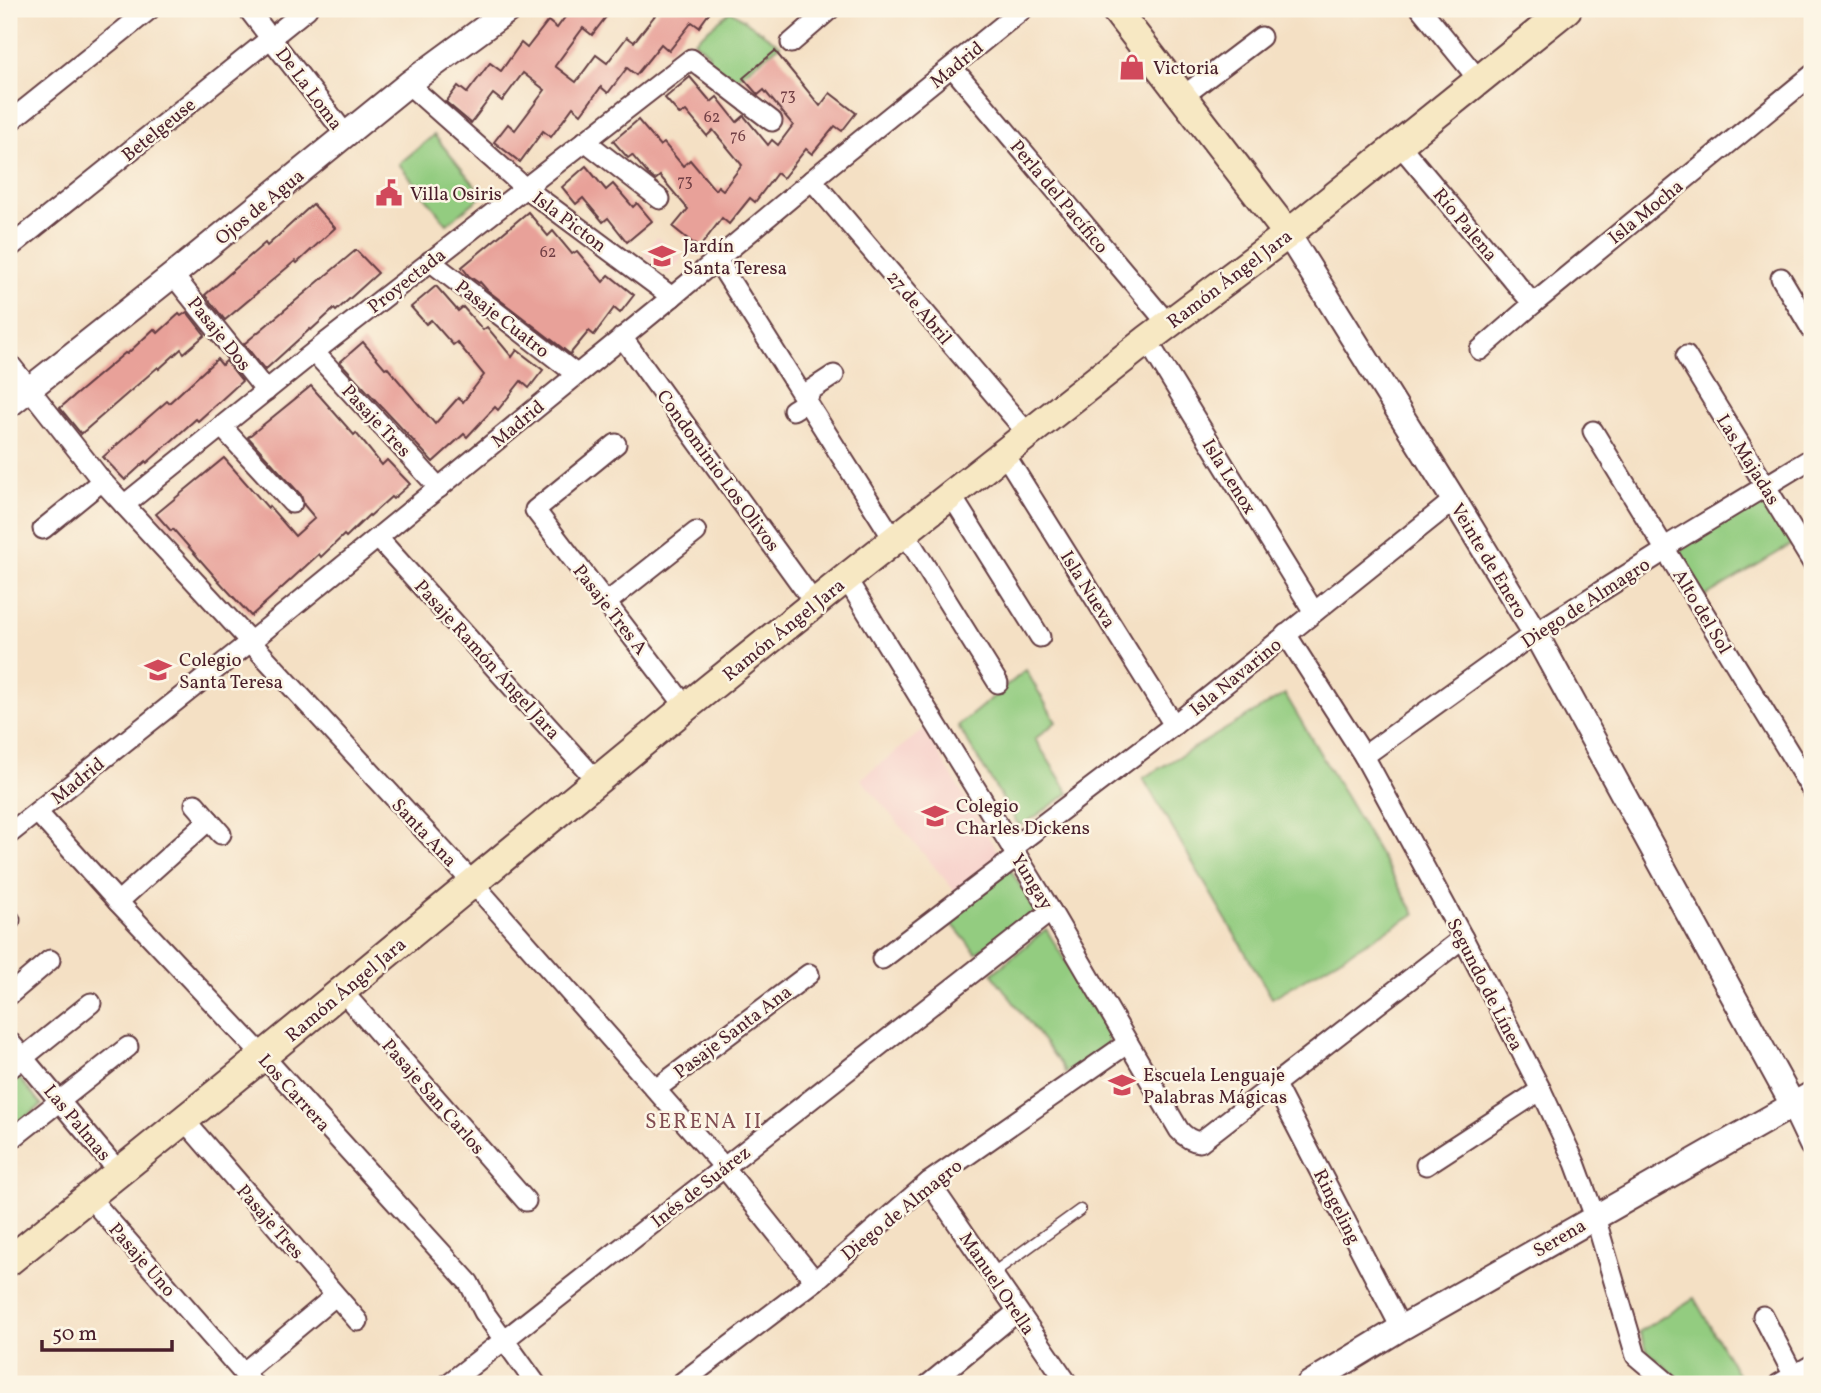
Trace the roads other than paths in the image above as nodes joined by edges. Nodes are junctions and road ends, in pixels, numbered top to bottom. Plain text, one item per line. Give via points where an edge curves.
1 (150, 9) edge
2 (248, 9) edge
3 (306, 9) edge
4 (510, 9) edge
5 (830, 9) edge
6 (1023, 9) edge
7 (1115, 9) edge
8 (1421, 9) edge
9 (1567, 9) edge
10 (1261, 37) dead end
11 (271, 38) junction
12 (791, 43) dead end
13 (952, 67) junction
14 (1812, 75) edge
15 (1479, 80) junction
16 (408, 84) junction
17 (1182, 97) junction
18 (772, 121) dead end
19 (9, 122) edge
20 (345, 135) junction
21 (584, 141) junction
22 (1399, 144) junction
23 (812, 180) junction
24 (524, 187) junction
25 (660, 199) dead end
26 (1288, 234) junction
27 (9, 248) edge
28 (717, 260) junction
29 (430, 261) junction
30 (173, 275) junction
31 (1781, 278) dead end
32 (672, 297) junction
33 (1533, 304) junction
34 (1812, 330) edge
35 (1157, 332) junction
36 (622, 338) junction
37 (1480, 350) dead end
38 (314, 352) junction
39 (1686, 356) dead end
40 (9, 363) edge
41 (576, 374) junction
42 (834, 375) dead end
43 (30, 388) junction
44 (266, 391) junction
45 (9, 405) edge
46 (800, 406) junction
47 (222, 427) junction
48 (1593, 431) dead end
49 (1028, 434) junction
50 (616, 444) dead end
51 (1004, 453) junction
52 (1812, 458) edge
53 (102, 481) junction
54 (1765, 485) junction
55 (439, 488) junction
56 (951, 495) junction
57 (1454, 500) junction
58 (292, 503) dead end
59 (124, 505) junction
60 (43, 530) dead end
61 (696, 532) dead end
62 (899, 536) junction
63 (377, 538) junction
64 (1666, 550) junction
65 (1812, 562) edge
66 (846, 578) junction
67 (606, 603) junction
68 (815, 604) junction
69 (1314, 612) junction
70 (1535, 633) junction
71 (1286, 634) junction
72 (1041, 637) dead end
73 (250, 642) junction
74 (998, 683) dead end
75 (686, 707) junction
76 (1174, 725) junction
77 (1364, 756) junction
78 (597, 781) junction
79 (1812, 790) edge
80 (195, 804) dead end
81 (37, 812) junction
82 (11, 827) edge
83 (1015, 852) junction
84 (473, 883) junction
85 (118, 902) junction
86 (1051, 911) junction
87 (1463, 938) junction
88 (882, 959) dead end
89 (50, 960) dead end
90 (809, 974) dead end
91 (342, 990) junction
92 (9, 995) edge
93 (91, 1003) dead end
94 (9, 1041) edge
95 (1128, 1043) junction
96 (128, 1047) dead end
97 (263, 1056) junction
98 (16, 1063) edge
99 (1275, 1085) junction
100 (656, 1089) junction
101 (1541, 1090) junction
102 (59, 1100) junction
103 (1803, 1100) edge
104 (184, 1120) junction
105 (9, 1141) edge
106 (1812, 1145) edge
107 (1426, 1166) dead end
108 (724, 1167) junction
109 (119, 1172) junction
110 (929, 1182) junction
111 (89, 1197) junction
112 (526, 1201) dead end
113 (1080, 1210) dead end
114 (1595, 1217) junction
115 (9, 1261) edge
116 (993, 1273) junction
117 (815, 1281) junction
118 (335, 1296) junction
119 (1017, 1312) junction
120 (1762, 1316) dead end
121 (358, 1321) dead end
122 (1401, 1328) junction
123 (504, 1341) junction
124 (1636, 1356) junction
125 (1812, 1365) edge
126 (248, 1378) edge
127 (1787, 1380) edge
128 (1313, 1383) edge
129 (448, 1384) edge
130 (536, 1384) edge
131 (680, 1384) edge
132 (929, 1384) edge
133 (1068, 1384) edge
134 (1646, 1384) edge
135 (1668, 1384) edge

1 - 19 street
2 - 11 street, De La Loma
3 - 11 street, Betelgeuse
4 - 16 street, Ojos de Agua
5 - 12 street
6 - 13 street, Madrid
7 - 17 main road, Veinte de Enero
8 - 15 street
9 - 15 main road, Ramón Ángel Jara
10 - 17 street
11 - 20 street, De La Loma
11 - 27 street, Betelgeuse
13 - 23 street, Madrid
13 - 35 street, Perla del Pacífico
14 - 33 street, Isla Mocha
15 - 22 main road, Ramón Ángel Jara
16 - 20 street, Ojos de Agua
16 - 24 street, Isla Picton
17 - 26 main road, Veinte de Enero
18 - 21 street, Proyectada via 691,59
20 - 30 street, Ojos de Agua
21 - 24 street, Proyectada
21 - 25 street
22 - 26 main road, Ramón Ángel Jara
22 - 33 street, Río Palena
23 - 28 street, Madrid
23 - 49 street, 27 de Abril
24 - 29 street, Proyectada
24 - 32 street, Isla Picton
26 - 35 main road, Ramón Ángel Jara
26 - 57 street, Veinte de Enero
28 - 32 street, Madrid
28 - 46 street
29 - 38 street, Proyectada
29 - 41 street, Pasaje Cuatro
30 - 43 street, Ojos de Agua
30 - 44 street, Pasaje Dos
31 - 34 street
32 - 36 street, Madrid
33 - 37 street, Isla Mocha
35 - 49 main road, Ramón Ángel Jara
35 - 69 street, Isla Lenox
36 - 41 street, Madrid
36 - 68 street, Condominio Los Olivos
38 - 44 street, Proyectada
38 - 55 street, Pasaje Tres
39 - 54 street, Las Majadas
40 - 43 street, Santa Ana
41 - 55 street, Madrid
42 - 46 street via 811,390
43 - 45 street, Ojos de Agua
43 - 53 street, Santa Ana
44 - 47 street, Proyectada
46 - 62 street
47 - 58 street
47 - 59 street, Proyectada
48 - 64 street, Alto del Sol
49 - 51 main road, Ramón Ángel Jara
50 - 67 street, Pasaje Tres A via 535,510
51 - 56 main road, Ramón Ángel Jara
51 - 76 street, Isla Nueva
52 - 54 street, Diego de Almagro
53 - 59 street, Santa Ana
53 - 60 street
54 - 64 street, Diego de Almagro
54 - 65 street, Las Majadas
55 - 63 street, Madrid
56 - 62 main road, Ramón Ángel Jara
56 - 72 street
57 - 69 street, Isla Navarino
57 - 70 street, Veinte de Enero
59 - 73 street, Santa Ana
61 - 67 street
62 - 66 main road, Ramón Ángel Jara
62 - 74 street
63 - 73 street, Madrid
63 - 78 street, Pasaje Ramón Ángel Jara
64 - 70 street, Diego de Almagro
64 - 79 street, Alto del Sol
66 - 68 main road, Ramón Ángel Jara
66 - 83 street, Yungay
67 - 75 street, Pasaje Tres A
68 - 75 main road, Ramón Ángel Jara
69 - 71 street, Isla Navarino
70 - 77 street, Diego de Almagro
70 - 103 street, Veinte de Enero
71 - 76 street, Isla Navarino
71 - 77 street, Segundo de Línea
73 - 81 street, Madrid
73 - 84 street, Santa Ana
75 - 78 main road, Ramón Ángel Jara
76 - 83 street, Isla Navarino
77 - 87 street, Segundo de Línea
78 - 84 main road, Ramón Ángel Jara
80 - 85 street via 215,827
81 - 82 street, Madrid
81 - 85 street, Los Carrera
83 - 86 street, Yungay
83 - 88 street, Isla Navarino
84 - 91 main road, Ramón Ángel Jara
84 - 100 street, Santa Ana
85 - 97 street, Los Carrera
86 - 95 street, Yungay
86 - 108 street, Inés de Suárez
87 - 99 street
87 - 101 street, Segundo de Línea
89 - 92 street
90 - 100 street, Pasaje Santa Ana
91 - 97 main road, Ramón Ángel Jara
91 - 112 street, Pasaje San Carlos
93 - 98 street
94 - 98 street, Las Palmas
95 - 99 street, Yungay via 1179,1130 1194,1141 1200,1142
95 - 110 street, Diego de Almagro
96 - 102 street
97 - 104 main road, Ramón Ángel Jara
97 - 123 street, Los Carrera via 469,1283
98 - 102 street, Las Palmas
99 - 122 street, Ringeling
100 - 108 street, Santa Ana
101 - 107 street
101 - 114 street, Segundo de Línea
102 - 105 street
102 - 109 street, Las Palmas
103 - 106 street, Veinte de Enero
103 - 114 street, Serena
104 - 109 main road, Ramón Ángel Jara
104 - 118 street, Pasaje Tres
108 - 117 street, Santa Ana
108 - 123 street, Inés de Suárez
109 - 111 main road, Ramón Ángel Jara
110 - 116 street, Manuel Orella
110 - 117 street, Diego de Almagro
111 - 115 main road, Ramón Ángel Jara
111 - 126 street, Pasaje Uno
113 - 116 lane
114 - 122 street, Serena
114 - 124 street, Segundo de Línea
116 - 119 street, Manuel Orella
117 - 131 street, Diego de Almagro
118 - 121 street, Pasaje Tres
118 - 126 street
119 - 132 street
119 - 133 street, Manuel Orella
120 - 127 street
122 - 128 street, Serena
123 - 129 street, Inés de Suárez
123 - 130 street, Los Carrera
124 - 134 street, Segundo de Línea
124 - 135 street
125 - 127 street

